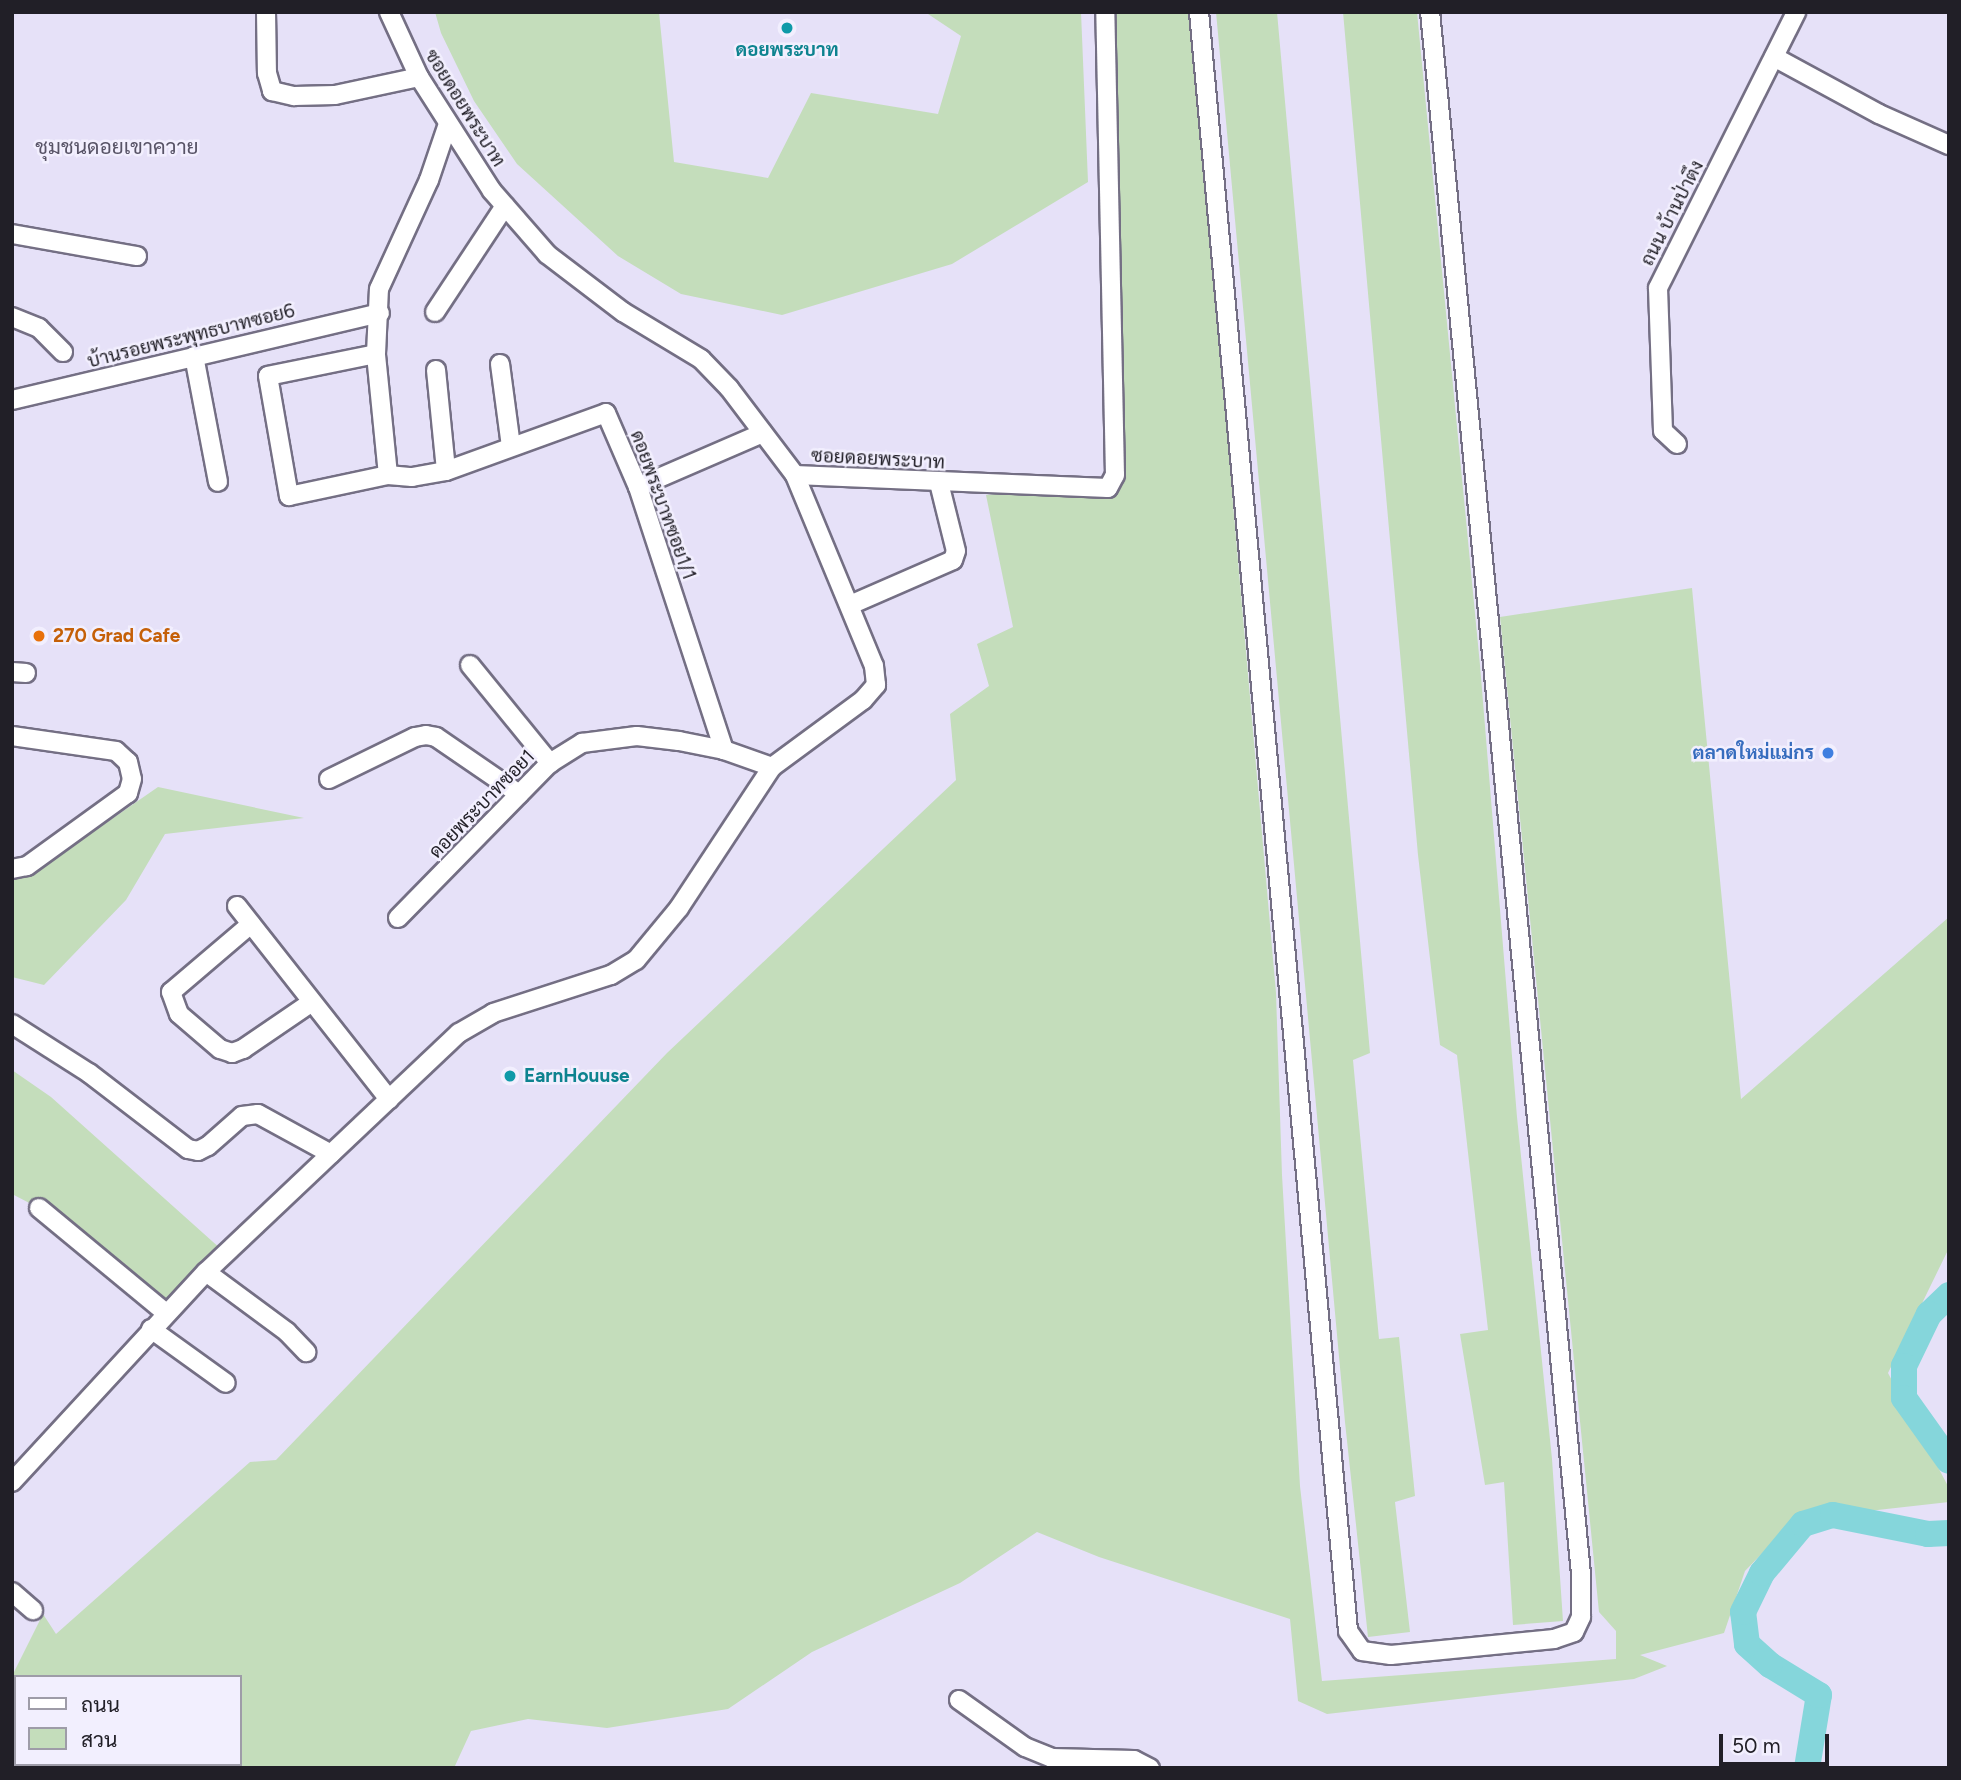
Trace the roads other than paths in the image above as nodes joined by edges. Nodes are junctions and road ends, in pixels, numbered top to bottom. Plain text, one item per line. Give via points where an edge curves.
1 (266, 12) edge
2 (389, 12) edge
3 (1105, 12) edge
4 (1199, 12) edge
5 (1430, 12) edge
6 (1796, 12) edge
7 (1774, 57) junction
8 (419, 77) junction
9 (449, 124) junction
10 (1949, 145) edge
11 (505, 206) junction
12 (12, 234) edge
13 (137, 256) dead end
14 (435, 312) dead end
15 (380, 313) junction
16 (12, 317) edge
17 (63, 352) dead end
18 (376, 354) junction
19 (194, 356) junction
20 (500, 364) dead end
21 (436, 370) dead end
22 (12, 400) edge
23 (763, 433) junction
24 (1677, 444) dead end
25 (511, 446) junction
26 (446, 471) junction
27 (388, 475) junction
28 (795, 475) junction
29 (218, 482) dead end
30 (939, 483) junction
31 (638, 487) junction
32 (850, 605) junction
33 (470, 665) dead end
34 (12, 736) edge
35 (724, 750) junction
36 (550, 763) junction
37 (772, 767) junction
38 (329, 779) dead end
39 (519, 794) junction
40 (12, 869) edge
41 (237, 906) dead end
42 (398, 918) dead end
43 (251, 924) junction
44 (312, 1002) junction
45 (12, 1024) edge
46 (389, 1099) junction
47 (331, 1154) junction
48 (39, 1208) dead end
49 (206, 1272) junction
50 (166, 1314) junction
51 (151, 1329) junction
52 (306, 1352) dead end
53 (226, 1383) dead end
54 (12, 1482) edge
55 (12, 1592) edge
56 (33, 1610) dead end
57 (959, 1700) dead end
58 (1150, 1768) edge

1 - 8 street via 267,74 272,91 293,96 335,95
2 - 8 street, ซอยดอยพระบาท
3 - 30 street, ซอยดอยพระบาท via 1115,475 1108,488 1093,490
4 - 5 street via 1348,1631 1362,1651 1391,1655 1554,1639 1573,1632 1581,1617 1581,1574
6 - 7 street, ถนน บ้านป่าตึง
7 - 10 street via 1879,114
7 - 24 street, ถนน บ้านป่าตึง via 1658,288 1663,431
8 - 9 street, ซอยดอยพระบาท
9 - 11 street, ซอยดอยพระบาท
9 - 15 street via 379,289
11 - 14 street
11 - 23 street, ซอยดอยพระบาท via 547,254 623,313 701,359
12 - 13 street
15 - 18 street
15 - 19 street, บ้านรอยพระพุทธบาทซอย6
16 - 17 street via 39,328
18 - 27 street
18 - 27 street, ดอยพระบาทซอย1/1 via 268,376 289,496
19 - 22 street, บ้านรอยพระพุทธบาทซอย6
19 - 29 street
20 - 25 street
21 - 26 street
23 - 28 street, ซอยดอยพระบาท
23 - 31 street
25 - 26 street, ดอยพระบาทซอย1/1
25 - 31 street, ดอยพระบาทซอย1/1 via 606,413
26 - 27 street, ดอยพระบาทซอย1/1 via 412,477
28 - 30 street, ซอยดอยพระบาท
28 - 32 street
30 - 32 street via 956,551 953,560
31 - 35 street, ดอยพระบาทซอย1/1
32 - 37 street via 874,666 876,685 863,700
33 - 36 street
34 - 40 street via 116,751 128,762 132,779 128,793 27,866
35 - 36 street, ดอยพระบาทซอย1 via 679,741 613,737 582,743
35 - 37 street, ดอยพระบาทซอย1
36 - 39 street, ดอยพระบาทซอย1
37 - 46 street via 679,908 636,960 611,975 493,1013 459,1032
38 - 39 street via 426,735 436,737
39 - 42 street, ดอยพระบาทซอย1
41 - 43 street
43 - 44 street
43 - 44 street via 171,992 179,1014 220,1049 232,1053
44 - 46 street
45 - 47 street via 89,1073 188,1149 208,1146 242,1116 258,1114
46 - 47 street
47 - 49 street
48 - 50 street
49 - 50 street
49 - 52 street via 287,1332
50 - 51 street
51 - 53 street
51 - 54 street
55 - 56 street
57 - 58 street via 1025,1747 1052,1758 1133,1760

